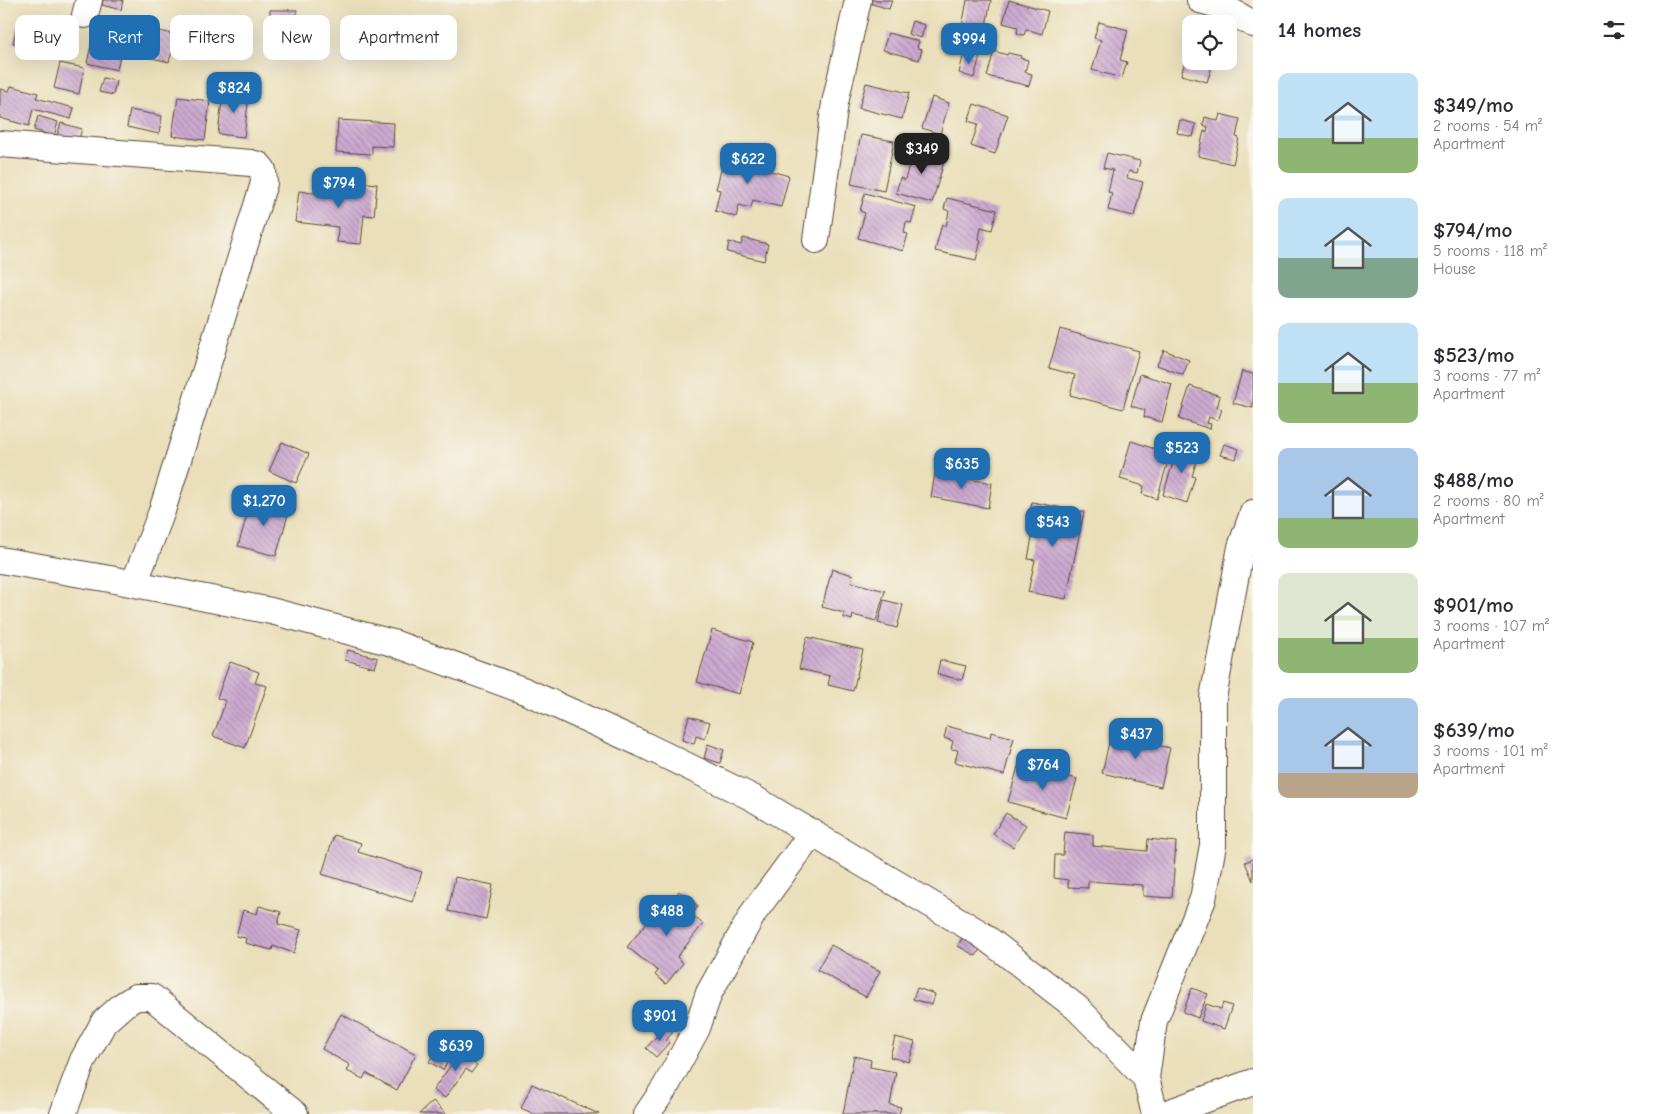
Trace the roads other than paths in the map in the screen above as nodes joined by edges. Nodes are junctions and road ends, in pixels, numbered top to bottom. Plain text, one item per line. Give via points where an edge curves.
1 (858, 0) edge
2 (1200, 0) edge
3 (1253, 24) edge
4 (0, 144) edge
5 (816, 240) dead end
6 (1253, 513) edge
7 (0, 560) edge
8 (134, 584) junction
9 (813, 832) junction
10 (1146, 1078) junction
11 (1253, 1082) edge
12 (63, 1114) edge
13 (295, 1114) edge
14 (648, 1114) edge
15 (1155, 1114) edge
16 (1165, 1114) edge

1 - 5 street via 835,102
2 - 3 street via 1222,6
4 - 8 street via 251,163 260,165 263,170 264,183 162,511
6 - 10 street via 1241,546 1213,698 1213,845 1203,899 1154,1021
7 - 8 street
8 - 9 street via 271,612 393,643 516,688 642,744 753,798
9 - 10 street via 981,934 1077,1008
9 - 14 street via 754,912 709,993 697,1028
10 - 15 street
11 - 16 street
12 - 13 street via 83,1060 104,1022 136,997 152,997

